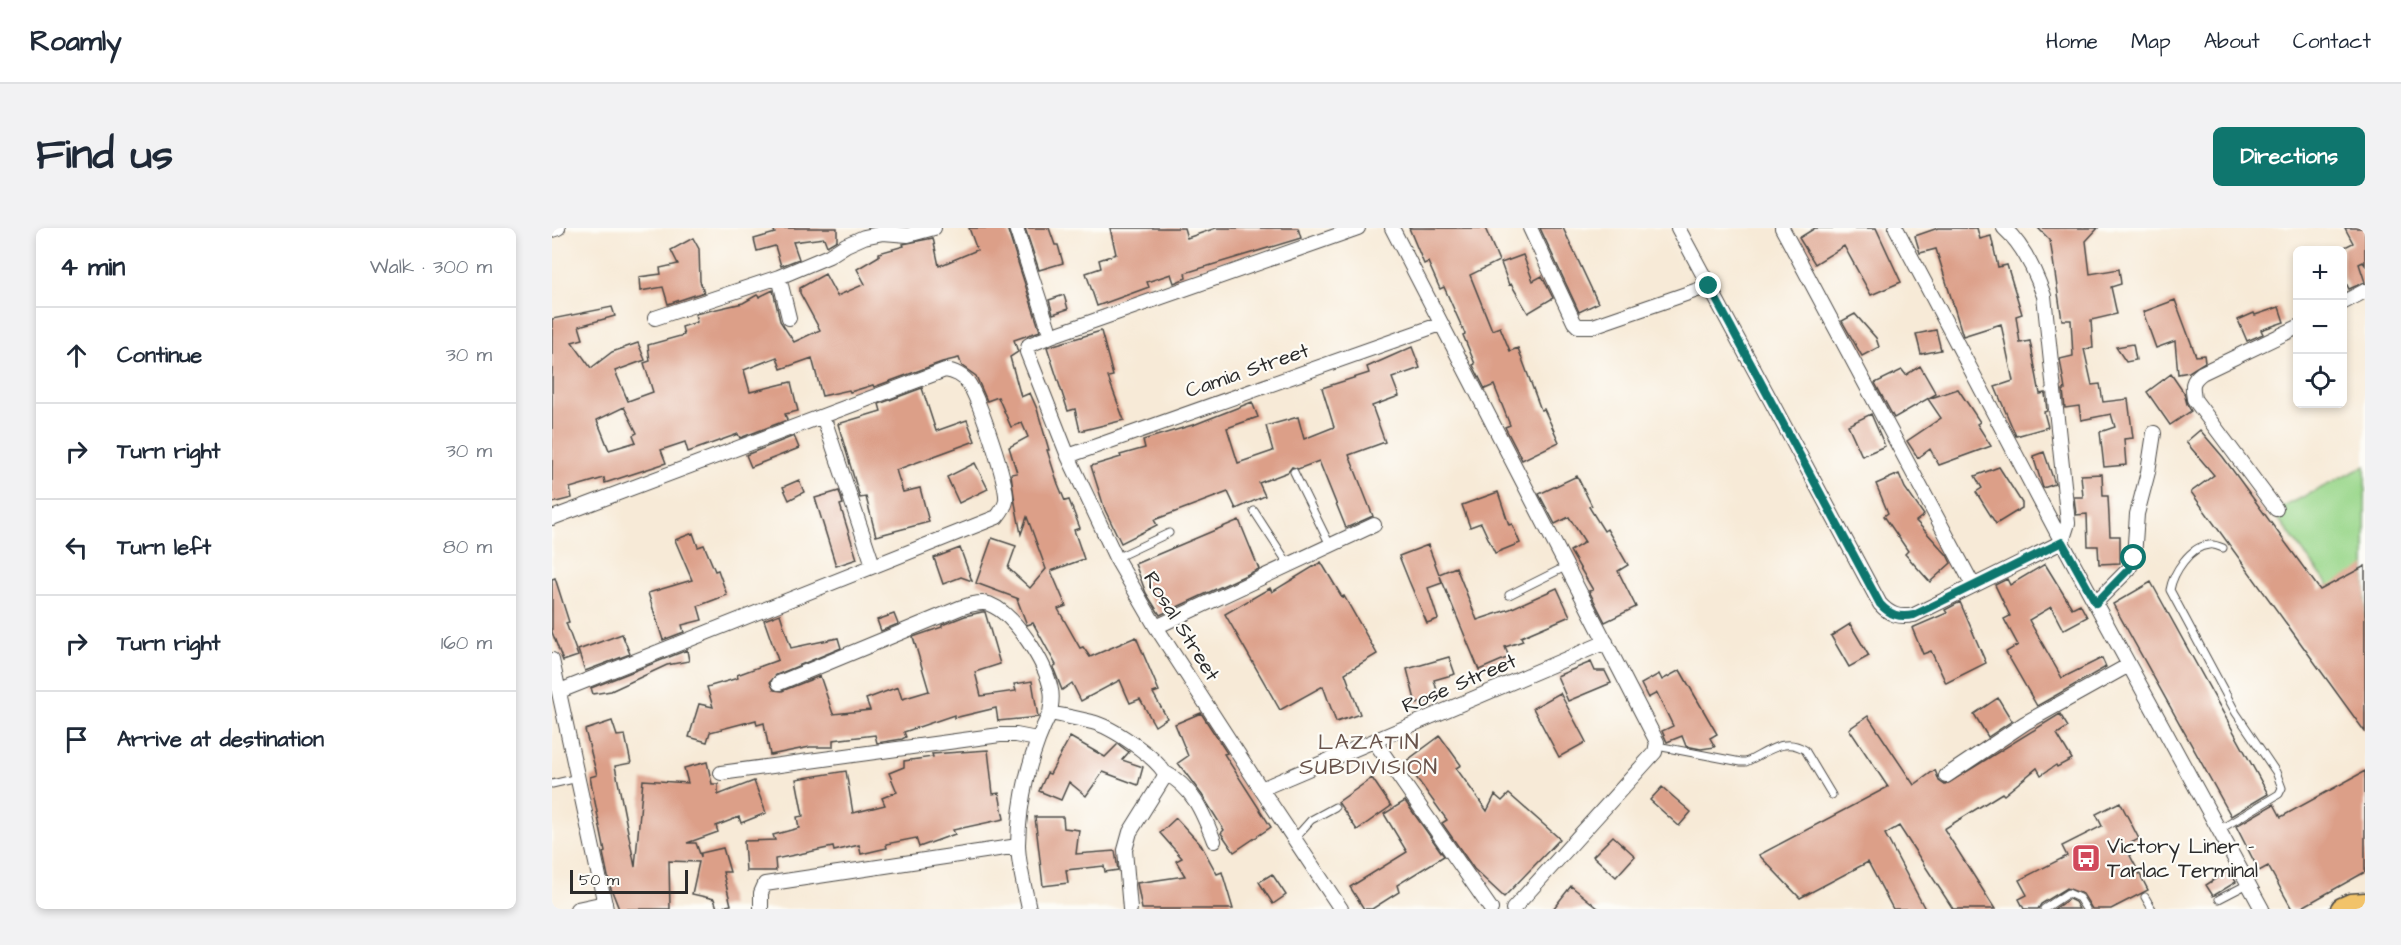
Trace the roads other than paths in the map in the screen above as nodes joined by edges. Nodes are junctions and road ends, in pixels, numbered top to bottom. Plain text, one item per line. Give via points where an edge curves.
1 (558, 228) edge
2 (934, 228) edge
3 (1016, 228) edge
4 (1358, 228) edge
5 (1392, 228) edge
6 (1530, 228) edge
7 (1678, 228) edge
8 (1782, 228) edge
9 (1896, 228) edge
10 (2007, 229) edge
11 (552, 230) edge
12 (779, 277) junction
13 (1709, 286) junction
14 (2365, 291) edge
15 (2347, 301) edge
16 (656, 318) dead end
17 (789, 318) dead end
18 (1441, 324) junction
19 (2293, 329) edge
20 (1051, 336) junction
21 (823, 416) junction
22 (2154, 433) dead end
23 (1068, 456) junction
24 (1294, 472) dead end
25 (2276, 509) dead end
26 (1254, 512) dead end
27 (552, 518) edge
28 (1374, 525) dead end
29 (1169, 533) dead end
30 (2062, 542) junction
31 (1330, 545) junction
32 (2223, 548) dead end
33 (1116, 558) junction
34 (873, 565) junction
35 (1289, 565) junction
36 (1567, 566) junction
37 (1973, 585) junction
38 (1509, 595) dead end
39 (2096, 603) junction
40 (1156, 627) junction
41 (1606, 642) junction
42 (552, 660) edge
43 (2130, 666) junction
44 (779, 683) dead end
45 (560, 691) junction
46 (1050, 713) junction
47 (1037, 739) junction
48 (1375, 742) junction
49 (1657, 746) junction
50 (1164, 772) junction
51 (721, 773) dead end
52 (1946, 776) dead end
53 (578, 778) junction
54 (552, 784) edge
55 (1261, 789) junction
56 (1832, 795) dead end
57 (1335, 807) dead end
58 (2219, 830) junction
59 (1294, 839) junction
60 (1214, 841) dead end
61 (1018, 846) junction
62 (2248, 884) junction
63 (2145, 897) dead end
64 (2219, 899) dead end
65 (2365, 904) edge
66 (606, 906) edge
67 (577, 909) edge
68 (761, 909) edge
69 (1029, 909) edge
70 (1130, 909) edge
71 (1341, 909) edge
72 (1491, 909) edge
73 (1513, 909) edge
74 (2044, 909) edge
75 (2086, 909) edge
76 (2152, 909) edge
77 (2262, 909) edge
78 (2342, 909) edge

1 - 11 street
2 - 12 street via 908,235 864,237
3 - 20 street
4 - 20 street
5 - 18 street
6 - 13 street via 1578,326 1593,326
7 - 13 street
8 - 37 street
9 - 30 street
10 - 30 street via 2035,273 2044,296 2067,505 2068,523
12 - 16 street
12 - 17 street
13 - 37 street via 1887,612 1914,615
14 - 15 street
18 - 23 street, Camia Street
18 - 36 street
19 - 25 street via 2202,373 2192,385 2194,399
20 - 23 street, Rosal Street via 1029,345 1028,355
21 - 27 street
21 - 34 street
21 - 34 street via 945,370 969,383 986,426 1006,489 1006,501 997,517
22 - 39 street via 2137,514 2134,558 2129,569
23 - 33 street, Rosal Street
24 - 31 lane
26 - 35 lane
28 - 31 street
29 - 33 lane
30 - 37 street
30 - 39 street
31 - 35 street
32 - 58 lane via 2211,544 2193,552 2185,559 2170,590 2235,713 2276,772 2282,788 2279,795
33 - 40 street, Rosal Street
34 - 45 street
35 - 40 street
36 - 38 lane
36 - 41 street
39 - 43 street
40 - 55 street, Rosal Street
41 - 48 street, Rose Street
41 - 49 street
42 - 45 street
43 - 52 street via 2025,723
43 - 58 street
44 - 46 street via 962,607 988,604 1020,630 1038,658 1052,691
45 - 53 street
46 - 47 street
46 - 50 street via 1105,727 1135,746
47 - 51 street via 1000,735
47 - 61 street via 1020,815
48 - 55 street, Rose Street
48 - 72 street
49 - 56 lane via 1741,762 1780,745 1799,747 1805,750
49 - 73 street
50 - 60 street via 1185,785 1202,810
50 - 70 street via 1130,832 1125,850
53 - 54 lane
53 - 66 street
55 - 59 street, Rosal Street
57 - 59 lane via 1311,820
58 - 62 street
59 - 71 street, Rosal Street
61 - 68 street via 765,884 760,892
61 - 69 street
62 - 64 lane
62 - 77 street
63 - 76 lane
65 - 78 highway
66 - 67 street
74 - 75 lane via 2068,893 2079,898

